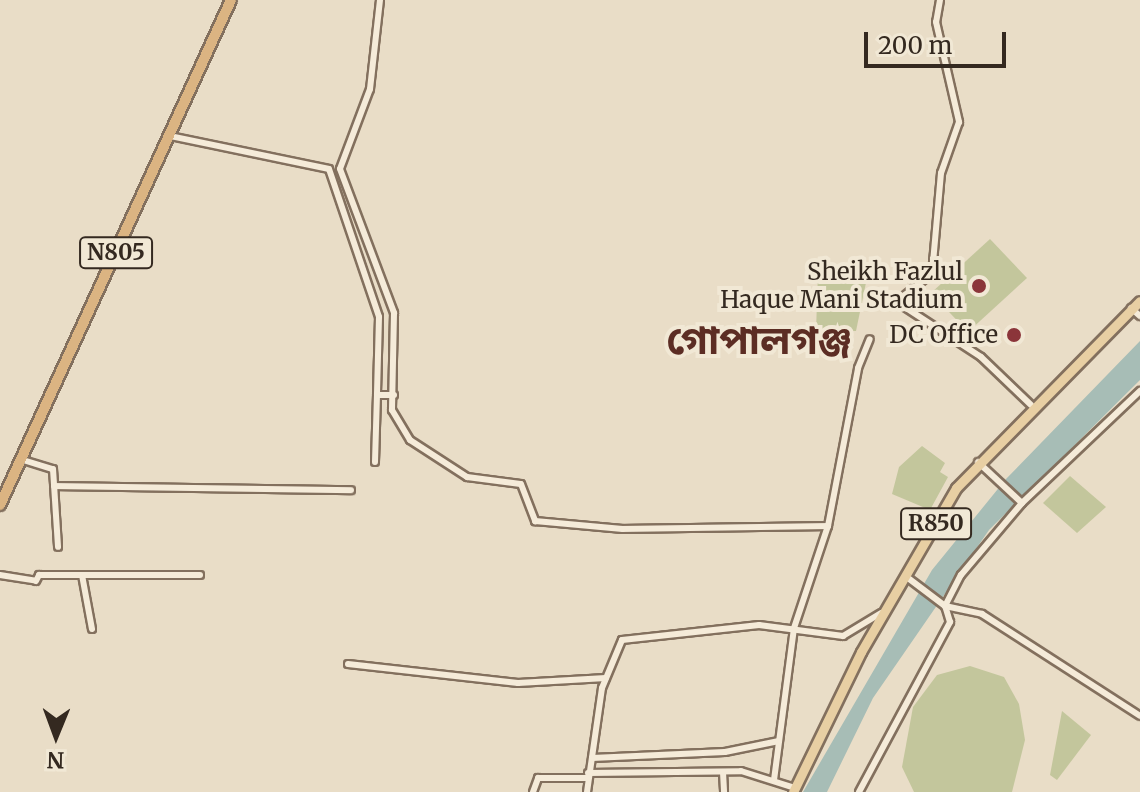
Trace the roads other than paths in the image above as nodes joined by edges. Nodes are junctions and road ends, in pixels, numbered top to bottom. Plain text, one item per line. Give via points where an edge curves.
1 (231, 0) edge
2 (380, 0) edge
3 (940, 0) edge
4 (170, 136) junction
5 (335, 169) junction
6 (1140, 301) edge
7 (1131, 308) junction
8 (1140, 316) edge
9 (870, 339) dead end
10 (1140, 391) edge
11 (378, 395) junction
12 (392, 395) junction
13 (1031, 405) junction
14 (23, 460) junction
15 (375, 462) dead end
16 (978, 462) junction
17 (54, 486) junction
18 (351, 490) dead end
19 (1022, 503) junction
20 (0, 505) edge
21 (828, 526) junction
22 (58, 547) dead end
23 (0, 575) edge
24 (82, 575) junction
25 (200, 575) dead end
26 (911, 580) junction
27 (943, 605) junction
28 (890, 606) junction
29 (794, 628) junction
30 (92, 629) dead end
31 (348, 664) dead end
32 (606, 678) junction
33 (1140, 716) edge
34 (779, 741) junction
35 (592, 758) junction
36 (723, 772) junction
37 (588, 775) junction
38 (774, 780) junction
39 (794, 790) edge
40 (533, 792) edge
41 (587, 792) edge
42 (724, 792) edge
43 (859, 792) edge

1 - 4 highway, N805
2 - 5 street via 370,89
3 - 13 street via 936,22 959,122 941,173 932,273 897,302 981,357
4 - 5 street
4 - 14 highway, N805
5 - 11 street via 379,317
5 - 12 street via 394,313
6 - 7 main road, R850
7 - 8 street
7 - 13 main road, R850
9 - 21 street via 858,368
10 - 19 street
11 - 12 street
11 - 15 street
12 - 21 street via 392,410 410,440 467,477 521,484 535,521 623,529
13 - 16 main road, R850
14 - 17 street via 52,467
14 - 20 highway, N805
16 - 19 street
16 - 26 main road, R850
17 - 18 street
17 - 22 street
19 - 27 street
21 - 29 street
23 - 24 street via 36,581
24 - 25 street
24 - 30 street
26 - 27 street
26 - 28 main road, R850
27 - 33 street via 982,614
27 - 43 street via 950,622
28 - 29 street via 843,636
28 - 39 main road, R850
29 - 32 street via 726,626 634,636 619,644
29 - 34 street
31 - 32 street via 518,683
32 - 35 street
34 - 35 street via 725,752
34 - 38 street
35 - 37 street
36 - 37 street
36 - 38 street
36 - 42 street
37 - 40 street via 538,778
37 - 41 street
38 - 39 street

